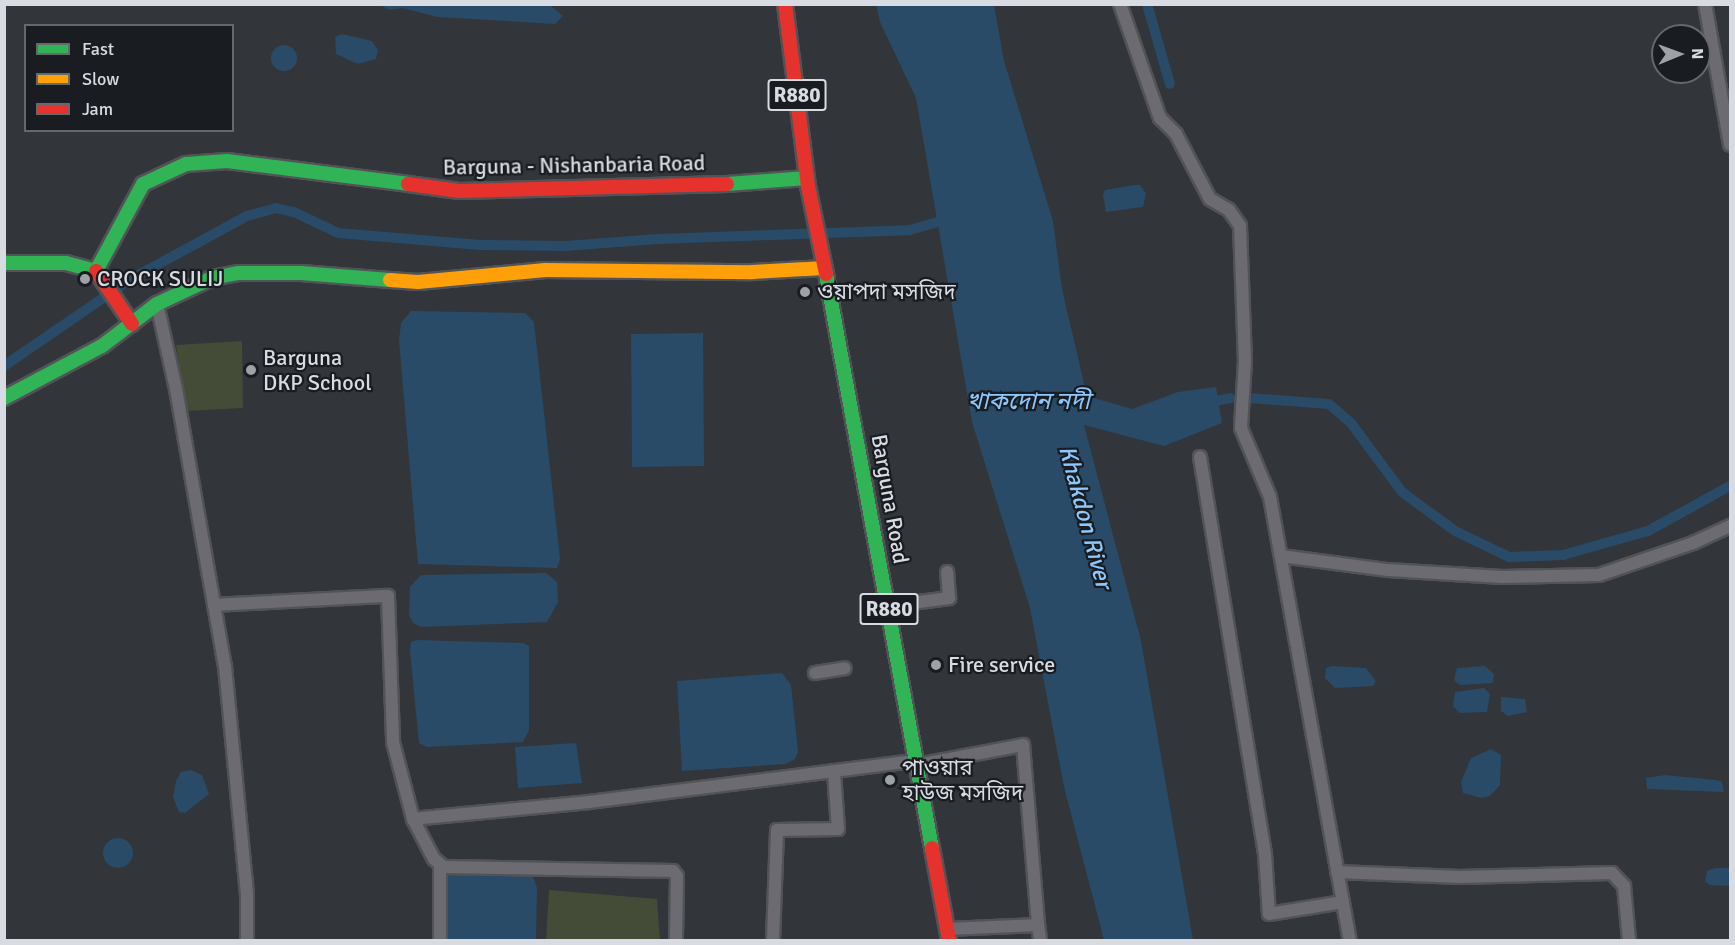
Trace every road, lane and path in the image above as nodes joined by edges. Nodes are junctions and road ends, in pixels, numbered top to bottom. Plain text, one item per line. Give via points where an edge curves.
1 (785, 4) edge
2 (1120, 4) edge
3 (1705, 4) edge
4 (1731, 145) edge
5 (808, 182) junction
6 (4, 263) edge
7 (96, 271) junction
8 (825, 273) junction
9 (157, 304) junction
10 (132, 324) junction
11 (4, 398) edge
12 (1200, 457) dead end
13 (1731, 526) edge
14 (1281, 556) junction
15 (948, 572) dead end
16 (214, 605) junction
17 (888, 606) junction
18 (845, 668) dead end
19 (815, 673) dead end
20 (911, 763) junction
21 (834, 772) junction
22 (413, 819) junction
23 (440, 865) junction
24 (1337, 872) junction
25 (1342, 902) junction
26 (1038, 925) junction
27 (945, 936) edge
28 (247, 940) edge
29 (440, 940) edge
30 (675, 940) edge
31 (773, 940) edge
32 (1040, 940) edge
33 (1350, 940) edge
34 (1629, 940) edge

1 - 5 street, Barguna Road / R880
2 - 14 street via 1160,118 1176,134 1210,199 1229,210 1240,226 1245,360 1241,428 1270,497
3 - 4 street
5 - 7 street, Barguna - Nishanbaria Road via 460,191 227,161 186,164 143,184
5 - 8 street, Barguna Road / R880
6 - 7 street via 66,263
7 - 10 street
8 - 9 street via 545,270 418,282 301,273 238,273 212,278
8 - 17 street, Barguna Road / R880 via 845,362
8 - 20 street, Barguna Road / R880 via 825,318
9 - 10 street
9 - 16 street via 175,380
10 - 11 street via 75,362
12 - 25 street via 1265,854 1269,914
13 - 14 street via 1599,575 1502,577 1388,570
14 - 24 street
15 - 17 street via 949,598
16 - 22 street via 388,596 393,742
16 - 28 street via 225,666 247,894
17 - 20 street, Barguna Road / R880
18 - 19 street
20 - 21 street
20 - 26 street via 1023,745
20 - 27 street, Barguna Road / R880
21 - 22 street
21 - 31 street via 838,829 777,830
22 - 23 street
23 - 29 street
23 - 30 street via 673,871 677,876
24 - 25 street
24 - 34 street via 1460,877 1612,873 1624,886
25 - 33 street
26 - 27 street
26 - 32 street

